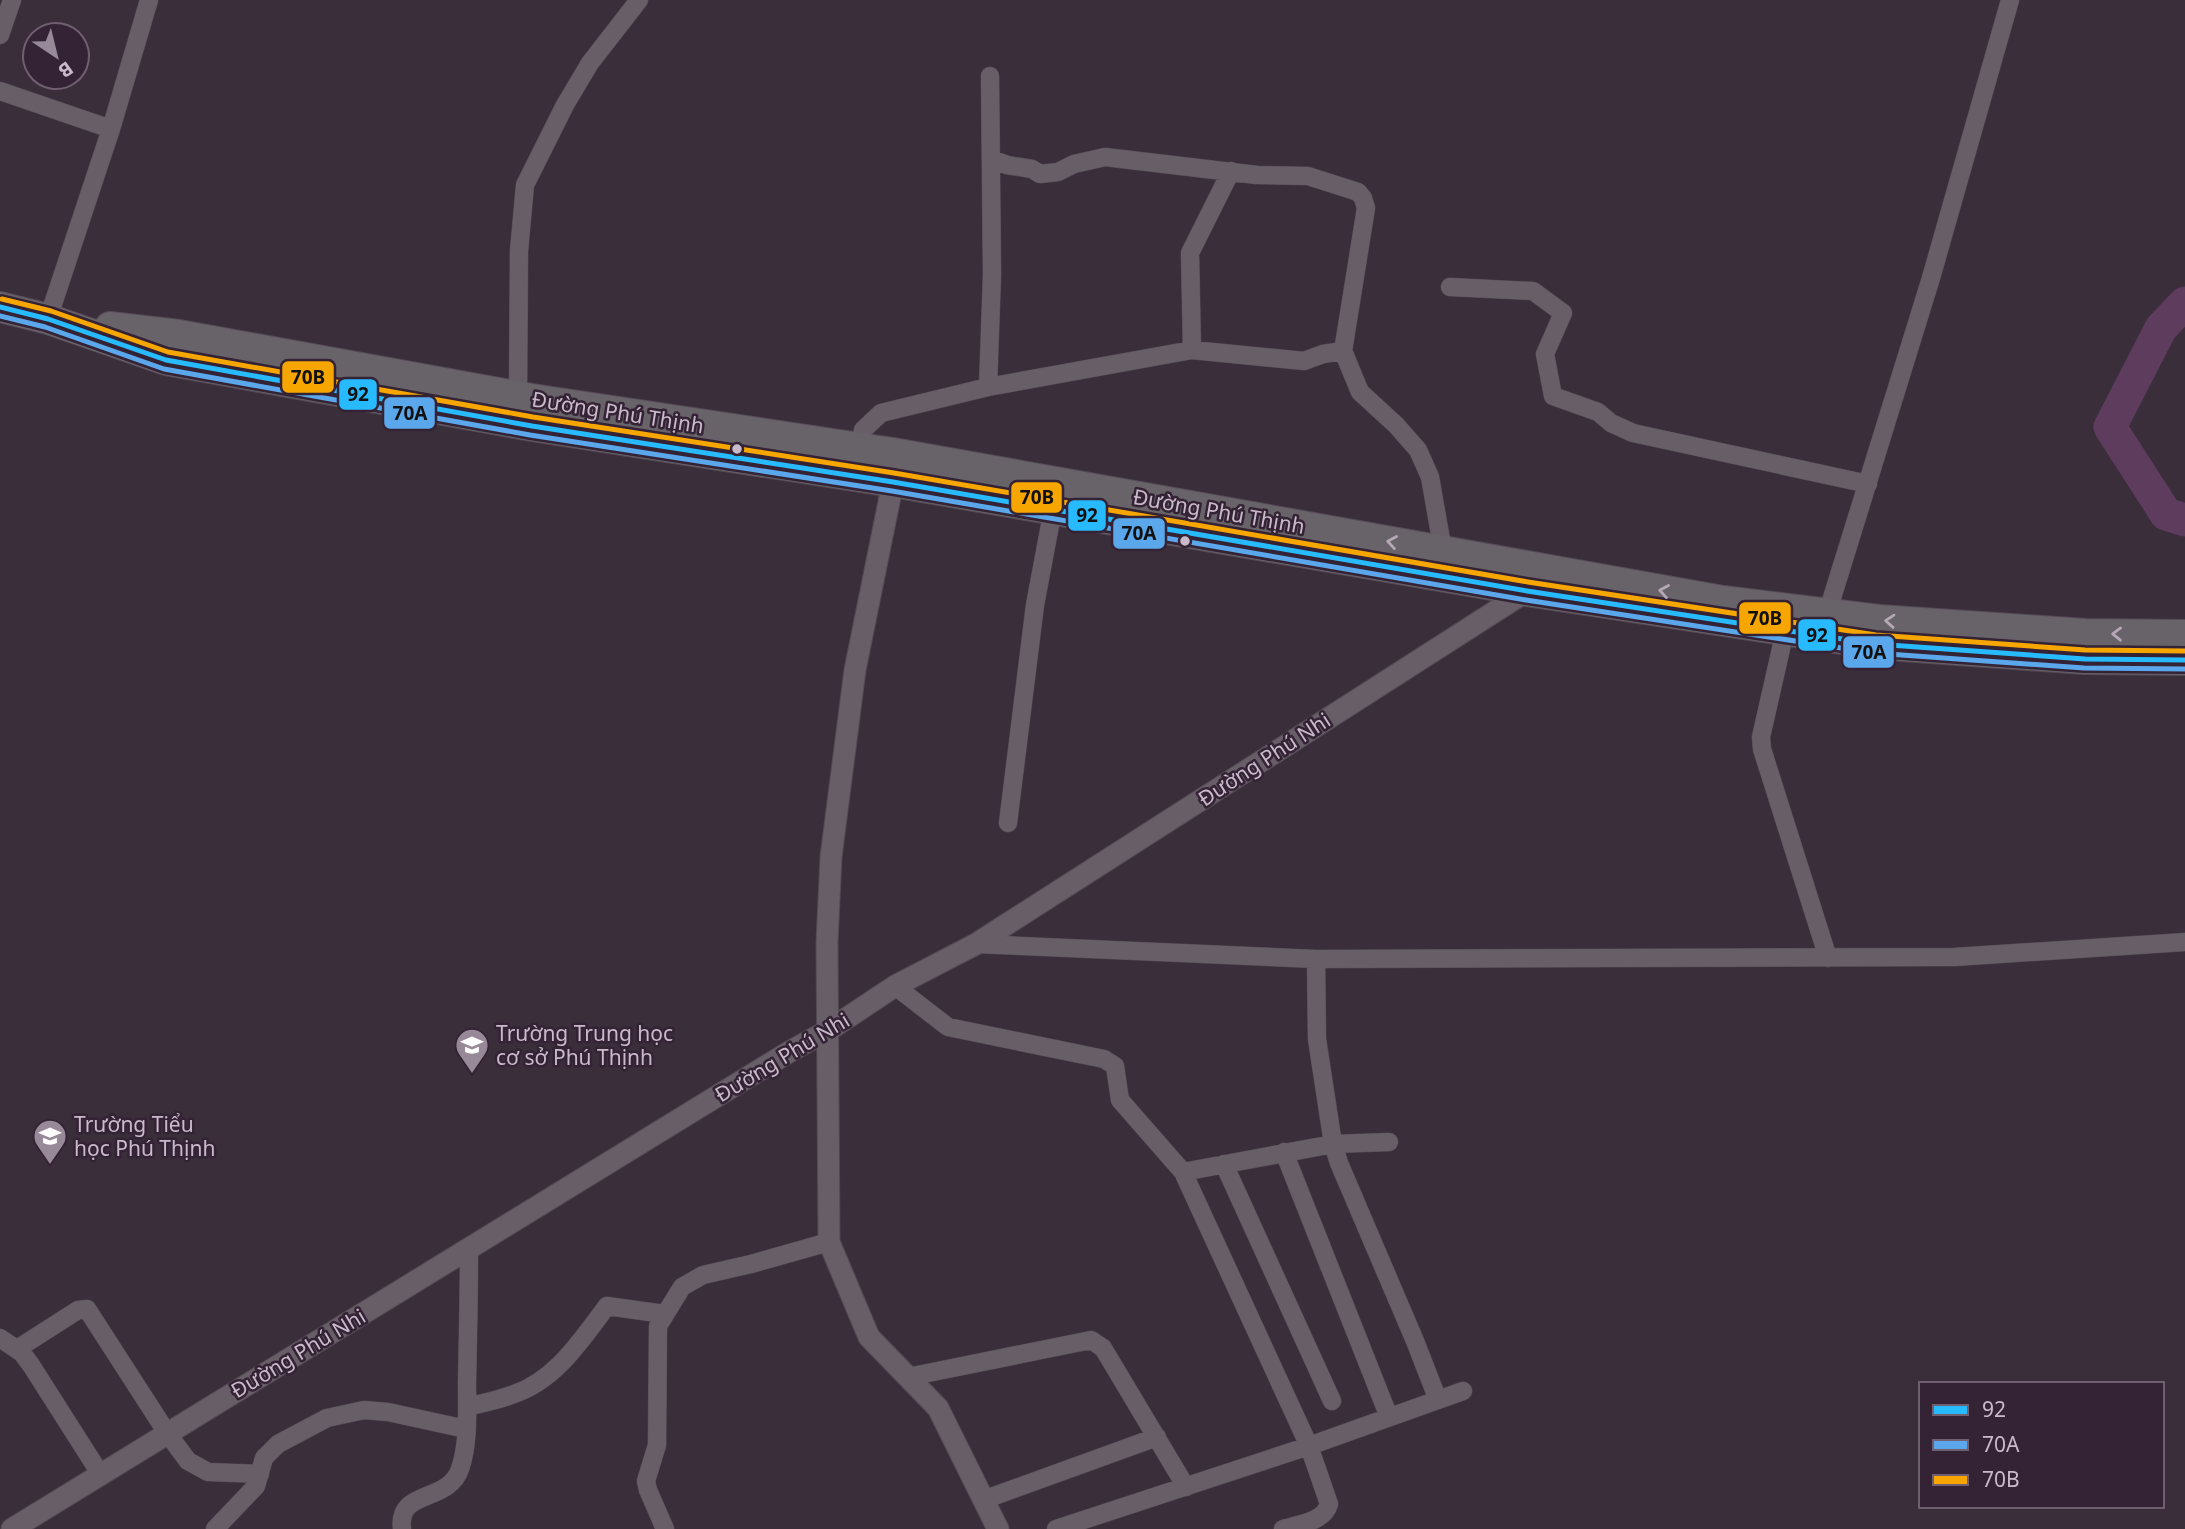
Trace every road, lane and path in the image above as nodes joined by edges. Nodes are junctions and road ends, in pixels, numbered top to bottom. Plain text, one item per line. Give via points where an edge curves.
1 (12, 0) edge
2 (149, 0) edge
3 (639, 0) edge
4 (2010, 0) edge
5 (0, 35) edge
6 (990, 76) dead end
7 (0, 91) edge
8 (111, 129) junction
9 (991, 159) junction
10 (1231, 171) junction
11 (1450, 287) dead end
12 (0, 307) edge
13 (48, 319) junction
14 (1192, 350) junction
15 (1343, 351) junction
16 (988, 387) junction
17 (518, 397) junction
18 (860, 448) junction
19 (894, 482) junction
20 (1868, 484) junction
21 (1053, 509) junction
22 (1443, 551) junction
23 (1529, 579) junction
24 (1827, 614) junction
25 (1785, 631) junction
26 (2185, 635) edge
27 (2185, 660) edge
28 (1008, 823) dead end
29 (2185, 942) edge
30 (976, 944) junction
31 (1828, 958) junction
32 (1316, 959) junction
33 (895, 986) junction
34 (830, 1030) junction
35 (1389, 1142) dead end
36 (1334, 1144) junction
37 (1284, 1152) junction
38 (1224, 1164) junction
39 (1183, 1172) junction
40 (829, 1242) junction
41 (469, 1248) junction
42 (664, 1314) junction
43 (0, 1338) edge
44 (17, 1349) junction
45 (908, 1377) junction
46 (1463, 1391) dead end
47 (1438, 1400) junction
48 (1332, 1401) dead end
49 (467, 1407) junction
50 (1389, 1418) junction
51 (466, 1429) junction
52 (167, 1433) junction
53 (1157, 1437) junction
54 (1309, 1446) junction
55 (260, 1474) junction
56 (101, 1475) junction
57 (1186, 1487) junction
58 (983, 1500) junction
59 (12, 1529) edge
60 (215, 1529) edge
61 (402, 1529) edge
62 (666, 1529) edge
63 (998, 1529) edge
64 (1056, 1529) edge
65 (1283, 1529) edge

1 - 5 street
2 - 8 street
3 - 17 street via 584,74 525,185 519,251
4 - 20 street
6 - 9 street
7 - 8 street
8 - 13 street
9 - 10 street via 1040,174 1105,156
9 - 16 street
10 - 14 street via 1190,253
10 - 15 street via 1308,176 1361,194 1366,208
11 - 20 street via 1533,291 1563,313 1545,354 1553,396 1598,412 1633,433
12 - 13 highway, Đường Phú Thịnh
13 - 17 highway, Đường Phú Thịnh via 179,335
13 - 19 highway, Đường Phú Thịnh via 166,360 532,426
14 - 15 street via 1304,361
14 - 16 street
15 - 22 street via 1360,391 1418,450 1430,477
16 - 18 street via 881,413 863,430
17 - 18 highway, Đường Phú Thịnh
22 -> 18 highway, Đường Phú Thịnh
19 - 21 highway, Đường Phú Thịnh
19 - 34 street via 855,670 831,857 827,942
20 - 24 street
21 - 23 highway, Đường Phú Thịnh
21 - 28 street via 1035,605
22 - 23 highway, Đường Phú Thịnh
24 -> 23 highway, Đường Phú Thịnh
23 - 25 highway, Đường Phú Thịnh
23 - 30 street, Đường Phú Nhi
26 -> 24 highway, Đường Phú Thịnh via 2085,634
25 - 27 highway, Đường Phú Thịnh via 1875,644 2085,659
25 - 31 street via 1762,749
29 - 31 street via 1955,957
30 - 32 street
30 - 33 street, Đường Phú Nhi
31 - 32 street
32 - 36 street via 1317,1040
33 - 34 street, Đường Phú Nhi
33 - 39 street via 948,1027 1104,1059 1115,1066 1120,1100
34 - 40 street
34 - 41 street, Đường Phú Nhi
35 - 36 street
36 - 37 street
36 - 47 street
37 - 38 street
37 - 50 street
38 - 39 street
38 - 48 street
39 - 54 street
40 - 42 street via 704,1275 682,1287
40 - 45 street via 869,1338
41 - 49 street
41 - 52 street, Đường Phú Nhi
42 - 49 street via 607,1306 548,1376 517,1394
42 - 62 street via 658,1326 657,1444 646,1481
43 - 44 street
44 - 52 street via 78,1310 89,1310
44 - 56 street via 32,1365
45 - 53 street via 1091,1340 1103,1348
45 - 58 street via 938,1408
46 - 47 street
47 - 50 street
49 - 51 street
50 - 54 street
51 - 55 street via 388,1412 339,1415 278,1444 264,1458
51 - 61 street via 463,1460 454,1482 413,1501 405,1510
52 - 55 street via 188,1461 208,1472
52 - 56 street, Đường Phú Nhi
53 - 57 street
53 - 58 street
54 - 57 street
54 - 65 street via 1328,1509 1320,1517
55 - 60 street via 248,1498
56 - 59 street, Đường Phú Nhi
57 - 64 street
58 - 63 street

